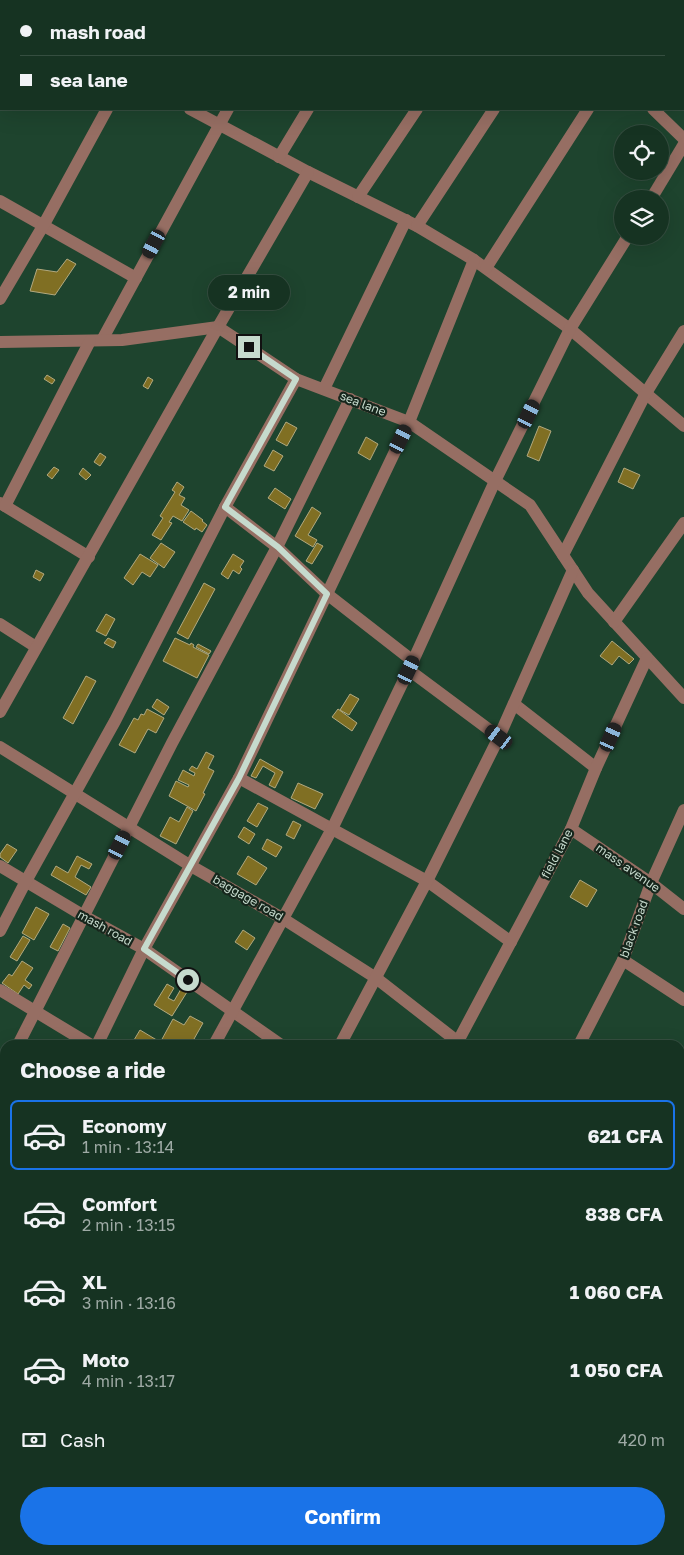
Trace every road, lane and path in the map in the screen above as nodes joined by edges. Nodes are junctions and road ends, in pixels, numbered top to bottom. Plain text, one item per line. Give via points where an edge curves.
1 (106, 110) edge
2 (192, 110) edge
3 (227, 110) edge
4 (307, 110) edge
5 (416, 110) edge
6 (493, 110) edge
7 (587, 110) edge
8 (654, 110) edge
9 (219, 124) junction
10 (684, 139) edge
11 (684, 144) edge
12 (279, 157) junction
13 (308, 172) junction
14 (656, 190) edge
15 (358, 197) junction
16 (0, 202) edge
17 (412, 223) junction
18 (43, 226) junction
19 (622, 245) edge
20 (474, 260) junction
21 (486, 268) junction
22 (136, 278) junction
23 (0, 299) edge
24 (218, 326) junction
25 (570, 329) junction
26 (684, 330) edge
27 (96, 340) junction
28 (0, 342) edge
29 (296, 379) junction
30 (324, 389) junction
31 (646, 393) junction
32 (350, 399) junction
33 (409, 422) junction
34 (684, 426) edge
35 (495, 481) junction
36 (3, 505) edge
37 (225, 507) junction
38 (684, 523) edge
39 (278, 547) junction
40 (563, 555) junction
41 (89, 557) junction
42 (573, 570) junction
43 (327, 594) junction
44 (614, 622) junction
45 (0, 624) edge
46 (36, 647) junction
47 (647, 658) junction
48 (411, 665) junction
49 (684, 698) edge
50 (514, 704) junction
51 (0, 712) edge
52 (499, 737) junction
53 (0, 747) edge
54 (596, 768) junction
55 (239, 778) junction
56 (74, 794) junction
57 (684, 810) edge
58 (129, 827) junction
59 (571, 829) junction
60 (332, 830) junction
61 (0, 866) edge
62 (191, 866) junction
63 (427, 880) junction
64 (26, 881) junction
65 (651, 883) junction
66 (684, 909) edge
67 (84, 916) junction
68 (282, 918) junction
69 (0, 931) edge
70 (511, 942) junction
71 (144, 949) junction
72 (623, 960) junction
73 (376, 978) junction
74 (0, 990) edge
75 (684, 1000) edge
76 (232, 1011) junction
77 (35, 1012) junction
78 (21, 1040) edge
79 (83, 1040) edge
80 (99, 1040) edge
81 (217, 1040) edge
82 (274, 1040) edge
83 (343, 1040) edge
84 (454, 1040) edge
85 (461, 1040) edge
86 (582, 1040) edge

1 - 18 street
2 - 9 street
3 - 9 street
4 - 12 street
5 - 15 street
6 - 17 street
7 - 21 street
8 - 10 street
9 - 12 street
9 - 22 street
11 - 14 street
12 - 13 street
13 - 15 street
13 - 24 street
15 - 17 street
16 - 18 street
17 - 20 street
17 - 30 street
18 - 22 street
18 - 23 street
19 - 25 street
20 - 21 street
20 - 33 street
21 - 25 street
22 - 27 street
24 - 27 street via 122,340
24 - 29 street, sea lane
24 - 41 street
25 - 31 street
25 - 35 street
26 - 31 street
27 - 28 street
27 - 36 street
29 - 30 street, sea lane
29 - 37 street
30 - 32 street, sea lane
31 - 34 street
31 - 40 street
32 - 33 street, sea lane
32 - 39 street
33 - 35 street, sea lane
33 - 43 street
35 - 40 street, sea lane via 530,505
35 - 48 street
36 - 41 street
37 - 39 street
37 - 56 street
38 - 44 street
39 - 43 street
39 - 58 street
40 - 42 street, sea lane
41 - 46 street
42 - 44 street, sea lane via 588,594
42 - 50 street
43 - 48 street
43 - 55 street
44 - 47 street, sea lane
45 - 46 street
46 - 51 street
47 - 49 street, sea lane
47 - 54 street, field lane
48 - 52 street
48 - 60 street
50 - 52 street
50 - 54 street
52 - 63 street
53 - 56 street, baggage road
54 - 59 street, field lane
55 - 60 street
55 - 62 street
56 - 58 street, baggage road
56 - 64 street
57 - 65 street, black road
58 - 62 street, baggage road
58 - 67 street
59 - 65 street, mass avenue
59 - 70 street, field lane
60 - 63 street
60 - 68 street
61 - 64 street, mash road
62 - 68 street, baggage road
62 - 71 street
63 - 70 street
63 - 73 street
64 - 67 street, mash road
64 - 69 street
65 - 66 street, mass avenue
65 - 72 street, black road
67 - 71 street, mash road
67 - 77 street
68 - 73 street, baggage road
68 - 76 street
70 - 85 street, field lane
71 - 76 street, mash road
71 - 80 street
72 - 75 street
72 - 86 street, black road
73 - 83 street
73 - 84 street, baggage road
74 - 77 street
76 - 81 street
76 - 82 street, mash road
77 - 78 street
77 - 79 street

